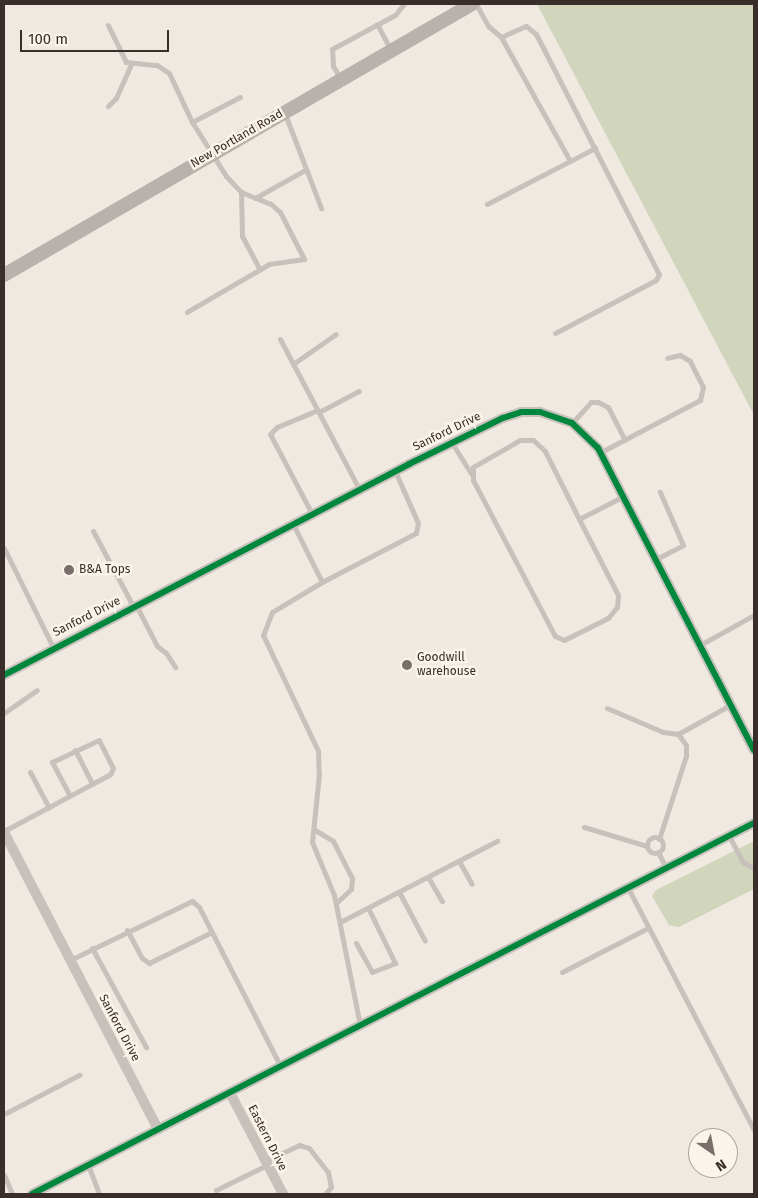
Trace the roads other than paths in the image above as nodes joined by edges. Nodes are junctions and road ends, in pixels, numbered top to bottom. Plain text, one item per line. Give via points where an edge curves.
1 (404, 4) edge
2 (472, 4) edge
3 (476, 4) edge
4 (377, 24) junction
5 (108, 25) dead end
6 (501, 37) junction
7 (391, 50) junction
8 (131, 64) junction
9 (340, 79) junction
10 (240, 97) dead end
11 (108, 106) dead end
12 (284, 111) junction
13 (192, 122) junction
14 (595, 148) junction
15 (211, 154) junction
16 (570, 161) junction
17 (305, 170) junction
18 (241, 192) junction
19 (255, 198) junction
20 (486, 204) dead end
21 (321, 208) dead end
22 (260, 270) junction
23 (4, 275) edge
24 (187, 312) dead end
25 (555, 333) dead end
26 (336, 334) dead end
27 (280, 339) dead end
28 (667, 358) dead end
29 (293, 364) junction
30 (359, 390) dead end
31 (318, 411) junction
32 (572, 423) junction
33 (626, 440) junction
34 (452, 443) junction
35 (601, 452) junction
36 (395, 471) junction
37 (471, 474) junction
38 (359, 489) junction
39 (660, 492) dead end
40 (624, 496) junction
41 (312, 514) junction
42 (578, 519) junction
43 (293, 524) junction
44 (93, 531) dead end
45 (4, 548) edge
46 (656, 559) junction
47 (322, 582) junction
48 (134, 605) junction
49 (754, 615) edge
50 (700, 645) junction
51 (53, 647) junction
52 (175, 667) dead end
53 (4, 675) edge
54 (37, 690) dead end
55 (731, 705) junction
56 (606, 708) dead end
57 (4, 713) edge
58 (678, 734) junction
59 (75, 750) junction
60 (754, 750) edge
61 (30, 772) dead end
62 (92, 784) junction
63 (70, 796) junction
64 (49, 807) junction
65 (754, 823) edge
66 (584, 827) dead end
67 (315, 830) junction
68 (4, 832) edge
69 (728, 836) junction
70 (659, 839) junction
71 (497, 841) dead end
72 (647, 846) junction
73 (658, 852) junction
74 (460, 861) junction
75 (666, 868) junction
76 (754, 868) edge
77 (428, 877) junction
78 (472, 884) dead end
79 (628, 888) junction
80 (399, 892) junction
81 (442, 901) dead end
82 (336, 903) junction
83 (368, 908) junction
84 (340, 922) junction
85 (648, 928) junction
86 (127, 930) junction
87 (212, 932) junction
88 (425, 941) dead end
89 (356, 943) dead end
90 (92, 948) junction
91 (70, 960) junction
92 (562, 972) dead end
93 (360, 1027) junction
94 (146, 1047) dead end
95 (281, 1067) junction
96 (79, 1075) dead end
97 (230, 1094) junction
98 (4, 1114) edge
99 (158, 1129) junction
100 (754, 1130) edge
101 (266, 1163) junction
102 (88, 1165) junction
103 (4, 1174) edge
104 (216, 1190) dead end
105 (12, 1194) edge
106 (32, 1194) edge
107 (99, 1194) edge
108 (283, 1194) edge
109 (325, 1194) edge

1 - 4 lane via 395,15
2 - 7 street, New Portland Road
3 - 6 lane via 488,26
4 - 7 lane
4 - 9 lane via 332,49 333,66
5 - 8 lane via 124,58
6 - 14 lane via 526,26 532,27
6 - 16 lane
7 - 9 street, New Portland Road
8 - 11 lane via 116,98
8 - 13 lane via 157,65 165,70
9 - 12 street, New Portland Road
10 - 13 lane
12 - 15 street, New Portland Road
12 - 17 lane
13 - 15 lane
14 - 16 lane
14 - 25 lane via 659,277
15 - 18 lane
15 - 23 street, New Portland Road
16 - 20 lane
17 - 19 lane
17 - 21 lane
18 - 19 lane
18 - 22 lane via 242,236
19 - 22 lane via 280,212 304,259 276,262
22 - 24 lane
26 - 29 lane
27 - 29 lane
28 - 33 lane via 680,355 690,360 703,387 700,400
29 - 31 lane
30 - 31 lane
31 - 38 lane
31 - 41 lane via 277,426 270,434
32 - 33 lane via 591,402 598,402 608,407
32 - 34 street, Sanford Drive via 551,413 521,412
32 - 35 street, Sanford Drive
33 - 35 lane
34 - 36 street, Sanford Drive
34 - 37 lane
35 - 40 street, Sanford Drive
36 - 38 street, Sanford Drive
36 - 47 lane via 418,523 416,534
37 - 42 lane via 478,462 520,440 533,440 545,452
37 - 42 lane via 555,636 564,640 608,618 619,601
38 - 41 street, Sanford Drive
39 - 46 lane via 683,545
40 - 42 lane
40 - 46 street, Sanford Drive
41 - 43 street, Sanford Drive
43 - 47 lane
43 - 48 street, Sanford Drive
44 - 48 lane
45 - 51 lane
46 - 50 street, Sanford Drive
47 - 67 lane via 272,612 263,635 318,751
48 - 51 street, Sanford Drive
48 - 52 lane via 157,646
49 - 50 lane
50 - 55 street, Sanford Drive
51 - 53 street, Sanford Drive
54 - 57 lane
55 - 58 lane
55 - 60 street, Sanford Drive
56 - 58 lane via 663,732
58 - 70 lane via 686,745 686,756
59 - 62 lane
59 - 62 lane via 100,741 113,770
59 - 63 lane via 52,762
61 - 64 lane
62 - 63 lane
63 - 64 lane
64 - 68 lane
65 - 69 street
66 - 72 lane
67 - 82 lane via 314,850
67 - 82 lane via 333,841 352,878 351,888
68 - 91 street, Sanford Drive
69 - 75 street
69 - 76 lane via 743,862
70 - 72 lane via 650,839
70 - 73 lane via 662,845
71 - 74 lane
72 - 73 lane via 651,852
73 - 75 lane
74 - 77 lane
74 - 78 lane
75 - 79 street
77 - 80 lane
77 - 81 lane
79 - 85 lane
79 - 93 street
80 - 83 lane
80 - 88 lane
82 - 84 lane
83 - 84 lane
83 - 89 lane via 395,963 372,972
84 - 93 lane
85 - 92 lane
85 - 100 lane
86 - 87 lane via 192,901 199,907
86 - 87 lane via 142,958 149,963
86 - 90 lane
87 - 95 lane
90 - 91 lane
90 - 94 lane
91 - 99 street, Sanford Drive
93 - 95 street
95 - 97 street
96 - 98 lane
97 - 99 street
97 - 101 street, Eastern Drive
99 - 102 street
101 - 104 lane
101 - 108 street, Eastern Drive
101 - 109 lane via 299,1145 309,1148 328,1172 331,1187
102 - 106 street
102 - 107 lane
103 - 105 lane

